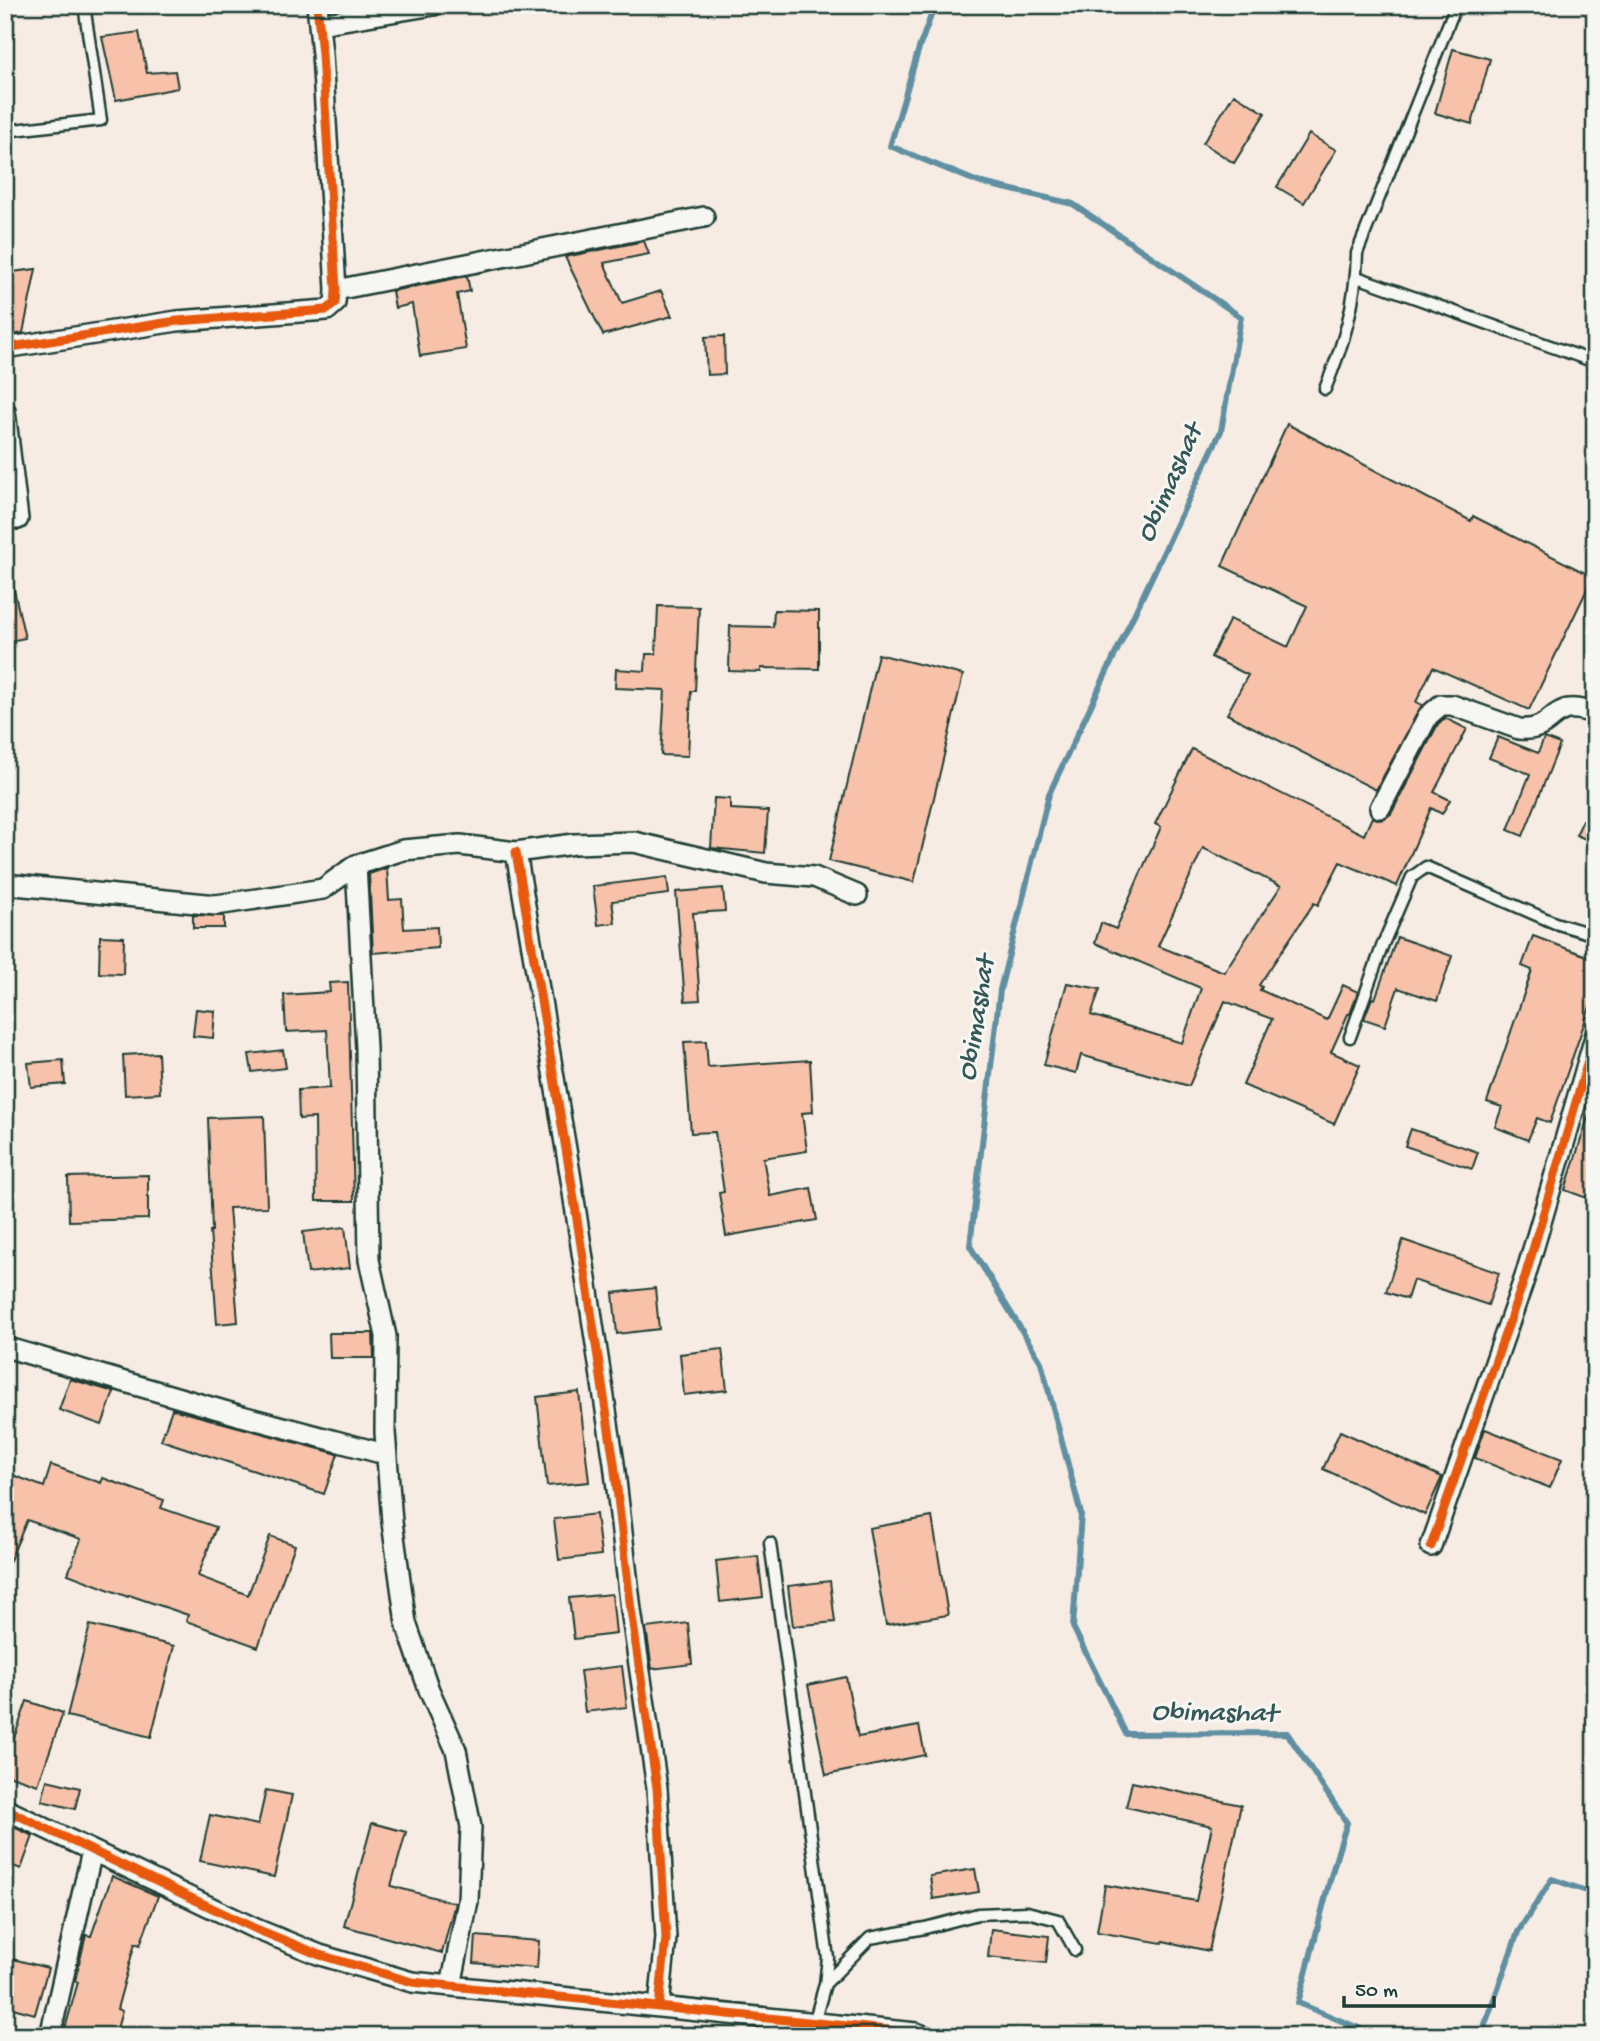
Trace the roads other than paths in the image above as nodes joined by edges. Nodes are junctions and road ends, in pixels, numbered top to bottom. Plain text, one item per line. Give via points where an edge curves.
1 (84, 5) edge
2 (434, 5) edge
3 (1456, 5) edge
4 (318, 15) edge
5 (5, 131) edge
6 (704, 217) dead end
7 (1357, 277) junction
8 (336, 290) junction
9 (5, 348) edge
10 (1592, 362) dead end
11 (1325, 389) dead end
12 (5, 411) edge
13 (18, 519) dead end
14 (1595, 714) edge
15 (1380, 808) dead end
16 (516, 852) junction
17 (356, 865) junction
18 (5, 884) edge
19 (857, 895) dead end
20 (1595, 935) edge
21 (1350, 1037) dead end
22 (1595, 1037) edge
23 (1586, 1106) edge
24 (5, 1347) edge
25 (376, 1452) dead end
26 (770, 1543) dead end
27 (1431, 1546) dead end
28 (5, 1809) edge
29 (92, 1851) junction
30 (1075, 1950) dead end
31 (825, 1984) junction
32 (451, 1986) junction
33 (659, 2007) junction
34 (814, 2023) junction
35 (50, 2036) edge
36 (924, 2036) edge

1 - 5 lane via 101,120
2 - 4 street
3 - 7 lane via 1357,253
4 - 8 street
6 - 8 street
7 - 10 lane
7 - 11 lane via 1344,342
8 - 9 street via 335,303 327,310 177,321
12 - 13 street
14 - 15 street via 1571,707 1530,730 1441,705 1428,716
16 - 17 street via 460,845 404,850
16 - 19 street via 634,842 766,873 814,877
16 - 33 street via 614,1463 657,1788 666,1938
17 - 18 street via 323,889 216,905
17 - 32 street via 366,1048 369,1260 386,1336 385,1432 392,1522 406,1623 456,1750 471,1827 468,1901
20 - 21 lane via 1544,919 1426,867 1412,877
22 - 23 street
23 - 27 street
24 - 25 street
26 - 31 lane via 828,1958
28 - 29 street
29 - 32 street via 320,1955 412,1982
29 - 35 street
30 - 31 lane via 1058,1920 1027,1912 978,1914 870,1938
31 - 34 lane
32 - 33 street
33 - 34 street
34 - 36 street

